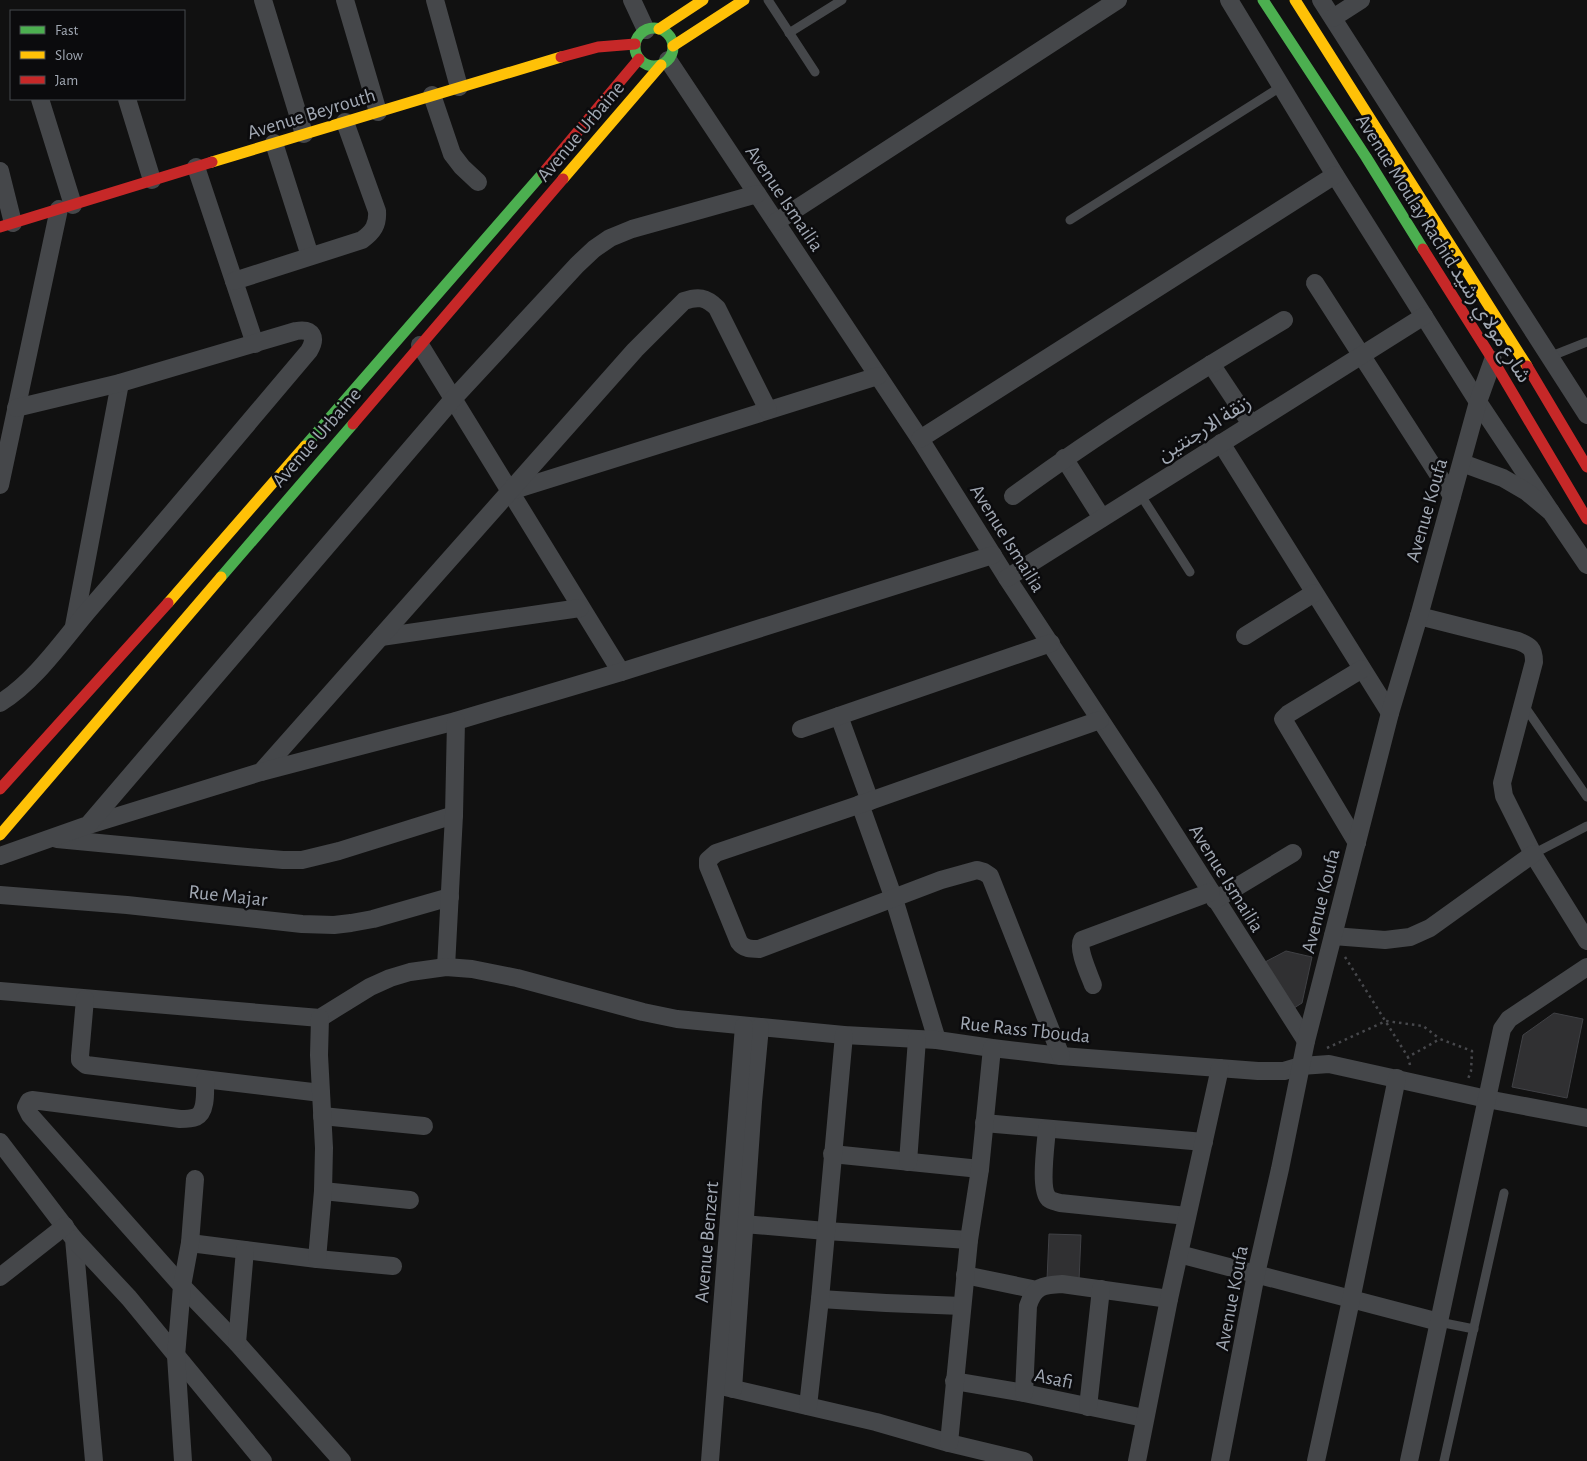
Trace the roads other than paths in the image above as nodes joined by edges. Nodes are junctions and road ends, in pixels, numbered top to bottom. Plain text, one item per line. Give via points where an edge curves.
1 (263, 0) edge
2 (345, 0) edge
3 (435, 0) edge
4 (632, 0) edge
5 (703, 0) edge
6 (744, 0) edge
7 (768, 0) edge
8 (842, 0) edge
9 (1118, 0) edge
10 (1229, 0) edge
11 (1263, 0) edge
12 (1295, 0) edge
13 (1321, 0) edge
14 (1361, 0) edge
15 (1333, 18) junction
16 (652, 29) junction
17 (790, 33) junction
18 (635, 44) junction
19 (667, 57) junction
20 (639, 59) junction
21 (815, 72) dead end
22 (459, 86) junction
23 (1282, 86) junction
24 (432, 95) junction
25 (40, 100) edge
26 (127, 100) edge
27 (378, 112) junction
28 (345, 122) junction
29 (304, 134) junction
30 (274, 143) junction
31 (196, 167) junction
32 (0, 172) edge
33 (1335, 175) junction
34 (152, 180) junction
35 (478, 182) dead end
36 (757, 194) junction
37 (66, 207) junction
38 (1070, 220) dead end
39 (776, 222) junction
40 (6, 225) edge
41 (310, 256) junction
42 (234, 281) junction
43 (1315, 282) dead end
44 (1424, 316) junction
45 (1284, 320) dead end
46 (1587, 342) edge
47 (255, 344) junction
48 (420, 345) junction
49 (1362, 355) junction
50 (1549, 357) junction
51 (1493, 360) junction
52 (1211, 364) junction
53 (878, 376) junction
54 (120, 383) junction
55 (453, 400) junction
56 (1478, 402) junction
57 (16, 408) junction
58 (768, 410) junction
59 (1587, 416) edge
60 (1251, 424) junction
61 (920, 439) junction
62 (1221, 443) junction
63 (1064, 458) junction
64 (1462, 463) junction
65 (1587, 467) edge
66 (0, 484) edge
67 (510, 491) junction
68 (1140, 494) junction
69 (1013, 496) dead end
70 (1452, 496) junction
71 (1552, 512) junction
72 (1102, 518) junction
73 (1587, 519) edge
74 (993, 555) junction
75 (1587, 565) edge
76 (1190, 572) dead end
77 (1008, 578) junction
78 (1314, 593) junction
79 (580, 608) junction
80 (1419, 616) junction
81 (74, 627) junction
82 (1245, 636) dead end
83 (381, 637) junction
84 (1051, 643) junction
85 (1362, 669) junction
86 (620, 672) junction
87 (0, 703) edge
88 (1523, 704) junction
89 (1390, 713) junction
90 (838, 716) junction
91 (1100, 720) junction
92 (456, 721) junction
93 (801, 729) dead end
94 (261, 772) junction
95 (0, 789) edge
96 (1587, 797) edge
97 (865, 802) junction
98 (454, 815) junction
99 (88, 826) junction
100 (1587, 826) edge
101 (0, 835) edge
102 (52, 839) junction
103 (1357, 843) junction
104 (1293, 853) dead end
105 (1533, 854) junction
106 (0, 856) edge
107 (0, 895) edge
108 (1213, 896) junction
109 (450, 897) junction
110 (894, 899) junction
111 (1333, 936) junction
112 (1587, 941) edge
113 (446, 967) junction
114 (1587, 967) edge
115 (1093, 985) dead end
116 (0, 991) edge
117 (85, 999) junction
118 (320, 1018) junction
119 (752, 1026) junction
120 (844, 1035) junction
121 (917, 1039) junction
122 (937, 1040) junction
123 (1306, 1041) junction
124 (992, 1048) junction
125 (1061, 1056) junction
126 (1301, 1066) junction
127 (1220, 1068) junction
128 (1404, 1074) junction
129 (205, 1080) junction
130 (321, 1093) junction
131 (1487, 1099) junction
132 (322, 1116) junction
133 (1587, 1118) edge
134 (984, 1123) junction
135 (424, 1126) dead end
136 (1047, 1129) junction
137 (0, 1142) edge
138 (1204, 1142) junction
139 (832, 1154) junction
140 (908, 1162) junction
141 (980, 1169) junction
142 (196, 1179) dead end
143 (323, 1191) junction
144 (1504, 1193) dead end
145 (410, 1200) dead end
146 (1187, 1216) junction
147 (736, 1223) junction
148 (826, 1231) junction
149 (69, 1232) junction
150 (969, 1240) junction
151 (190, 1243) junction
152 (245, 1250) junction
153 (1179, 1254) junction
154 (316, 1259) junction
155 (393, 1266) dead end
156 (1256, 1274) junction
157 (965, 1275) junction
158 (0, 1276) edge
159 (182, 1286) junction
160 (1101, 1289) junction
161 (1037, 1290) junction
162 (820, 1299) junction
163 (1169, 1299) junction
164 (1351, 1300) junction
165 (962, 1306) junction
166 (1439, 1322) junction
167 (1474, 1329) junction
168 (237, 1343) junction
169 (176, 1356) junction
170 (954, 1381) junction
171 (724, 1387) junction
172 (1024, 1393) junction
173 (808, 1406) junction
174 (1088, 1407) junction
175 (1144, 1418) junction
176 (949, 1444) junction
177 (994, 1458) edge
178 (94, 1461) edge
179 (183, 1461) edge
180 (263, 1461) edge
181 (342, 1461) edge
182 (710, 1461) edge
183 (1024, 1461) edge
184 (1137, 1461) edge
185 (1220, 1461) edge
186 (1316, 1461) edge
187 (1409, 1461) edge
188 (1444, 1461) edge

1 - 29 street
2 - 27 street
3 - 22 street
4 - 16 street
5 - 16 street
6 - 19 street
7 - 17 lane
8 - 17 lane
9 - 39 street
10 - 23 street
11 - 51 street, Avenue Moulay Rachid شارع مولاي رشيد
12 - 65 street, Avenue Moulay Rachid شارع مولاي رشيد
13 - 15 street
14 - 15 street
15 - 50 street
16 - 18 street via 637,38
16 - 19 street via 669,35
17 - 21 lane
18 - 20 street
18 - 22 street, Avenue Beyrouth via 598,47
19 - 20 street via 649,66
19 - 36 street, Avenue Ismailia
19 - 48 street, Avenue Urbaine
20 - 95 street, Avenue Urbaine via 513,208 69,715
22 - 24 street, Avenue Beyrouth
23 - 33 street
23 - 38 lane
24 - 27 street, Avenue Beyrouth
24 - 35 street via 452,154
25 - 37 street
26 - 34 street
27 - 28 street, Avenue Beyrouth
28 - 29 street, Avenue Beyrouth
28 - 41 street via 376,211 376,224 362,240
29 - 30 street, Avenue Beyrouth
30 - 31 street, Avenue Beyrouth
30 - 41 street
31 - 34 street, Avenue Beyrouth
31 - 42 street
32 - 40 street
33 - 44 street
33 - 61 street
34 - 37 street, Avenue Beyrouth
36 - 39 street, Avenue Ismailia
36 - 55 street via 610,238 577,265
37 - 40 street, Avenue Beyrouth
37 - 57 street
39 - 53 street, Avenue Ismailia
41 - 42 street
42 - 47 street
43 - 49 street
44 - 49 street, زنقة الارجنتين
44 - 56 street
45 - 52 street
46 - 50 lane
47 - 54 street
47 - 81 street via 302,330 311,332 313,336 308,351
48 - 55 street
48 - 101 street, Avenue Urbaine
49 - 60 street, زنقة الارجنتين
49 - 70 street
50 - 59 street
51 - 56 street, Avenue Koufa
51 - 73 street, Avenue Moulay Rachid شارع مولاي رشيد
52 - 60 street
52 - 63 street
53 - 58 street
53 - 61 street, Avenue Ismailia
54 - 57 street
54 - 81 street
55 - 67 street
55 - 99 street
56 - 64 street, Avenue Koufa
56 - 71 street
57 - 66 street
58 - 67 street
58 - 67 street via 717,308 702,297 693,298 676,308 635,350
60 - 62 street, زنقة الارجنتين
61 - 74 street, Avenue Ismailia
62 - 68 street, زنقة الارجنتين
62 - 78 street
63 - 69 street
63 - 72 street
64 - 70 street, Avenue Koufa
64 - 71 street via 1503,478
67 - 79 street
67 - 83 street
68 - 72 street, زنقة الارجنتين
68 - 76 lane
70 - 80 street, Avenue Koufa
71 - 75 street
72 - 77 street, زنقة الارجنتين
74 - 77 street, Avenue Ismailia
74 - 86 street
77 - 84 street, Avenue Ismailia
78 - 82 street
78 - 85 street
79 - 83 street
79 - 86 street
80 - 88 street via 1518,640 1529,646 1534,653 1534,662
80 - 89 street, Avenue Koufa
81 - 87 street via 20,689
83 - 94 street
84 - 90 street
84 - 91 street, Avenue Ismailia
85 - 89 street
85 - 103 street via 1283,719
86 - 92 street
88 - 96 lane
88 - 105 street via 1502,783 1504,796
89 - 103 street, Avenue Koufa
90 - 93 street
90 - 97 street
91 - 97 street
91 - 108 street, Avenue Ismailia
92 - 94 street
92 - 98 street
94 - 99 street
97 - 110 street
97 - 110 street via 716,853 708,860 708,866 739,942 742,947 752,949
98 - 102 street via 302,860
98 - 109 street
99 - 102 street
100 - 105 lane
102 - 106 street
103 - 111 street, Avenue Koufa
104 - 108 street
105 - 111 street via 1430,928 1410,937 1385,940
105 - 112 street
107 - 109 street, Rue Majar via 334,925 373,919
108 - 115 street via 1082,940 1080,946
108 - 123 street, Avenue Ismailia
109 - 113 street
110 - 122 street
110 - 125 street via 977,870 990,876
111 - 123 street, Avenue Koufa
113 - 118 street, Rue Rass Tbouda via 390,978
113 - 119 street, Rue Rass Tbouda via 517,978 677,1019
114 - 131 street via 1509,1019 1498,1043
116 - 117 street
117 - 118 street
117 - 129 street via 82,1063
118 - 130 street
119 - 120 street, Rue Rass Tbouda
119 - 147 street, Avenue Benzert
120 - 121 street, Rue Rass Tbouda
120 - 139 street
121 - 122 street, Rue Rass Tbouda
121 - 140 street
122 - 124 street, Rue Rass Tbouda
123 - 126 street, Avenue Koufa
124 - 125 street, Rue Rass Tbouda
124 - 134 street
125 - 127 street, Rue Rass Tbouda
126 - 127 street, Rue Rass Tbouda via 1273,1072
126 - 128 street, Rue Rass Tbouda via 1329,1064
126 - 156 street, Avenue Koufa
127 - 138 street
128 - 131 street, Rue Rass Tbouda
128 - 164 street
129 - 130 street
129 - 159 street via 202,1111 194,1118 180,1119 32,1100 26,1107
130 - 132 street
131 - 133 street, Rue Rass Tbouda
131 - 166 street
132 - 135 street
132 - 143 street
134 - 136 street
134 - 141 street
136 - 138 street
136 - 146 street via 1044,1182 1049,1199 1060,1203
137 - 149 street
138 - 146 street
139 - 140 street
139 - 148 street
140 - 141 street
141 - 150 street
142 - 151 street
143 - 145 street
143 - 154 street
144 - 167 lane
146 - 153 street
147 - 148 street
147 - 171 street, Avenue Benzert
148 - 150 street
148 - 162 street
149 - 158 street
149 - 169 street
149 - 178 street
150 - 157 street
151 - 152 street
151 - 159 street
152 - 154 street
152 - 168 street
153 - 156 street
153 - 163 street
154 - 155 street
156 - 164 street
156 - 185 street, Avenue Koufa
157 - 161 street
157 - 165 street
159 - 168 street
159 - 169 street
160 - 161 street via 1062,1284 1046,1285
160 - 163 street
160 - 174 street
161 - 172 street via 1028,1306
162 - 165 street
162 - 173 street
163 - 175 street
164 - 166 street
164 - 186 street
165 - 170 street
166 - 167 lane
166 - 187 street
167 - 188 lane
168 - 181 street
169 - 179 street
169 - 180 street
170 - 172 street, Asafi
170 - 176 street
171 - 173 street
171 - 182 street, Avenue Benzert
172 - 174 street, Asafi
173 - 176 street
174 - 175 street, Asafi
175 - 184 street
176 - 177 street
177 - 183 street

